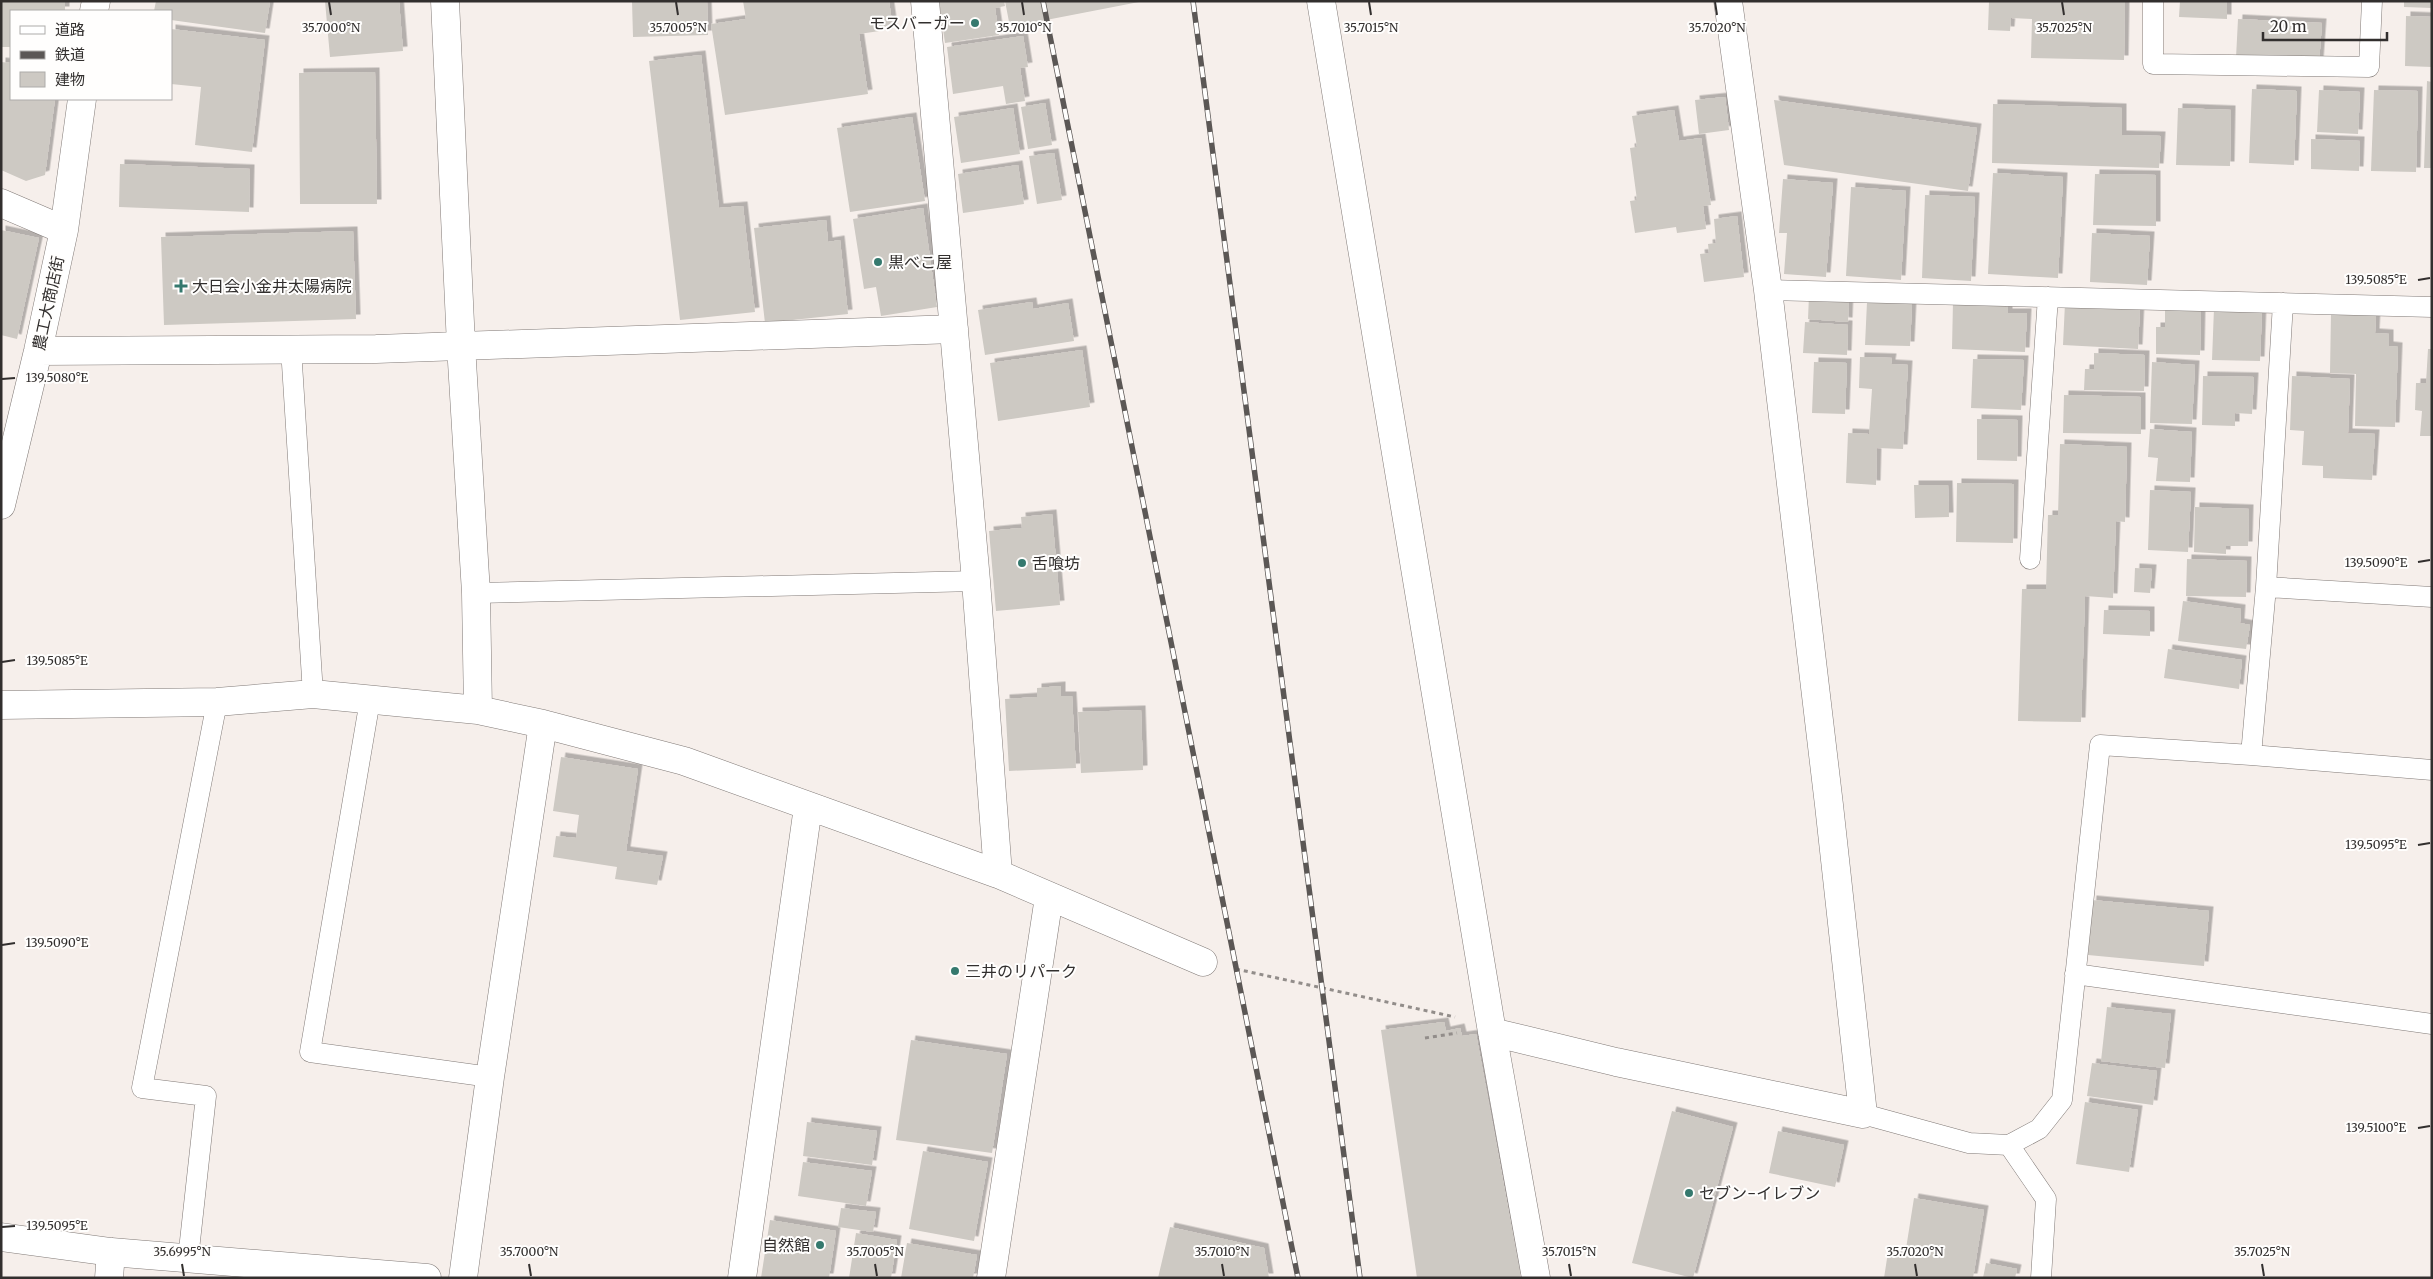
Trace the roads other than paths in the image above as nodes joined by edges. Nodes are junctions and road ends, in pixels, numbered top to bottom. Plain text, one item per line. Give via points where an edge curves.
1 (444, 1) edge
2 (925, 1) edge
3 (1321, 1) edge
4 (1728, 1) edge
5 (2153, 1) edge
6 (2372, 1) edge
7 (82, 100) edge
8 (1, 203) edge
9 (64, 230) junction
10 (1768, 290) junction
11 (2048, 297) junction
12 (2283, 303) junction
13 (2432, 307) edge
14 (954, 329) junction
15 (461, 345) junction
16 (291, 348) junction
17 (38, 351) junction
18 (1, 505) edge
19 (2030, 559) dead end
20 (976, 582) junction
21 (2266, 587) junction
22 (476, 593) junction
23 (2432, 597) edge
24 (312, 694) junction
25 (370, 700) junction
26 (217, 702) junction
27 (1, 705) edge
28 (478, 710) junction
29 (543, 724) junction
30 (2251, 756) junction
31 (2432, 770) edge
32 (808, 807) junction
33 (998, 874) junction
34 (1049, 897) junction
35 (1203, 962) road end
36 (2075, 974) junction
37 (2432, 1024) edge
38 (1492, 1032) junction
39 (490, 1077) junction
40 (1863, 1114) junction
41 (2009, 1145) junction
42 (1, 1237) edge
43 (188, 1259) junction
44 (110, 1265) edge
45 (301, 1273) edge
46 (427, 1278) edge
47 (463, 1278) edge
48 (742, 1278) edge
49 (991, 1278) edge
50 (1536, 1278) edge
51 (2041, 1278) edge

1 - 15 street
2 - 14 street
3 - 38 street
4 - 10 street
5 - 6 lane via 2153,64 2369,67
7 - 9 street, 農工大商店街
8 - 9 street
9 - 17 street, 農工大商店街
10 - 11 lane
10 - 40 street
11 - 12 lane
11 - 19 lane
12 - 13 lane
12 - 21 lane
14 - 15 street
14 - 20 street
15 - 16 street
15 - 22 street
16 - 17 street
16 - 24 lane
17 - 18 street, 農工大商店街
20 - 22 lane
20 - 33 street
21 - 23 lane
21 - 30 lane
22 - 28 street
24 - 25 street
24 - 26 street
25 - 28 street
25 - 39 lane via 310,1052
26 - 27 street
26 - 43 lane via 142,1088 206,1096
28 - 29 street
29 - 32 street via 684,761
29 - 39 street
30 - 31 lane
30 - 36 lane via 2100,746
32 - 33 street
32 - 48 street
33 - 34 street
34 - 35 street
34 - 49 street
36 - 37 lane
36 - 41 lane via 2062,1100 2039,1129
38 - 40 street via 1616,1062
38 - 50 street
39 - 47 street
40 - 41 lane via 1969,1143
41 - 51 lane via 2046,1199
42 - 44 street
43 - 44 street
43 - 45 street
45 - 46 street

